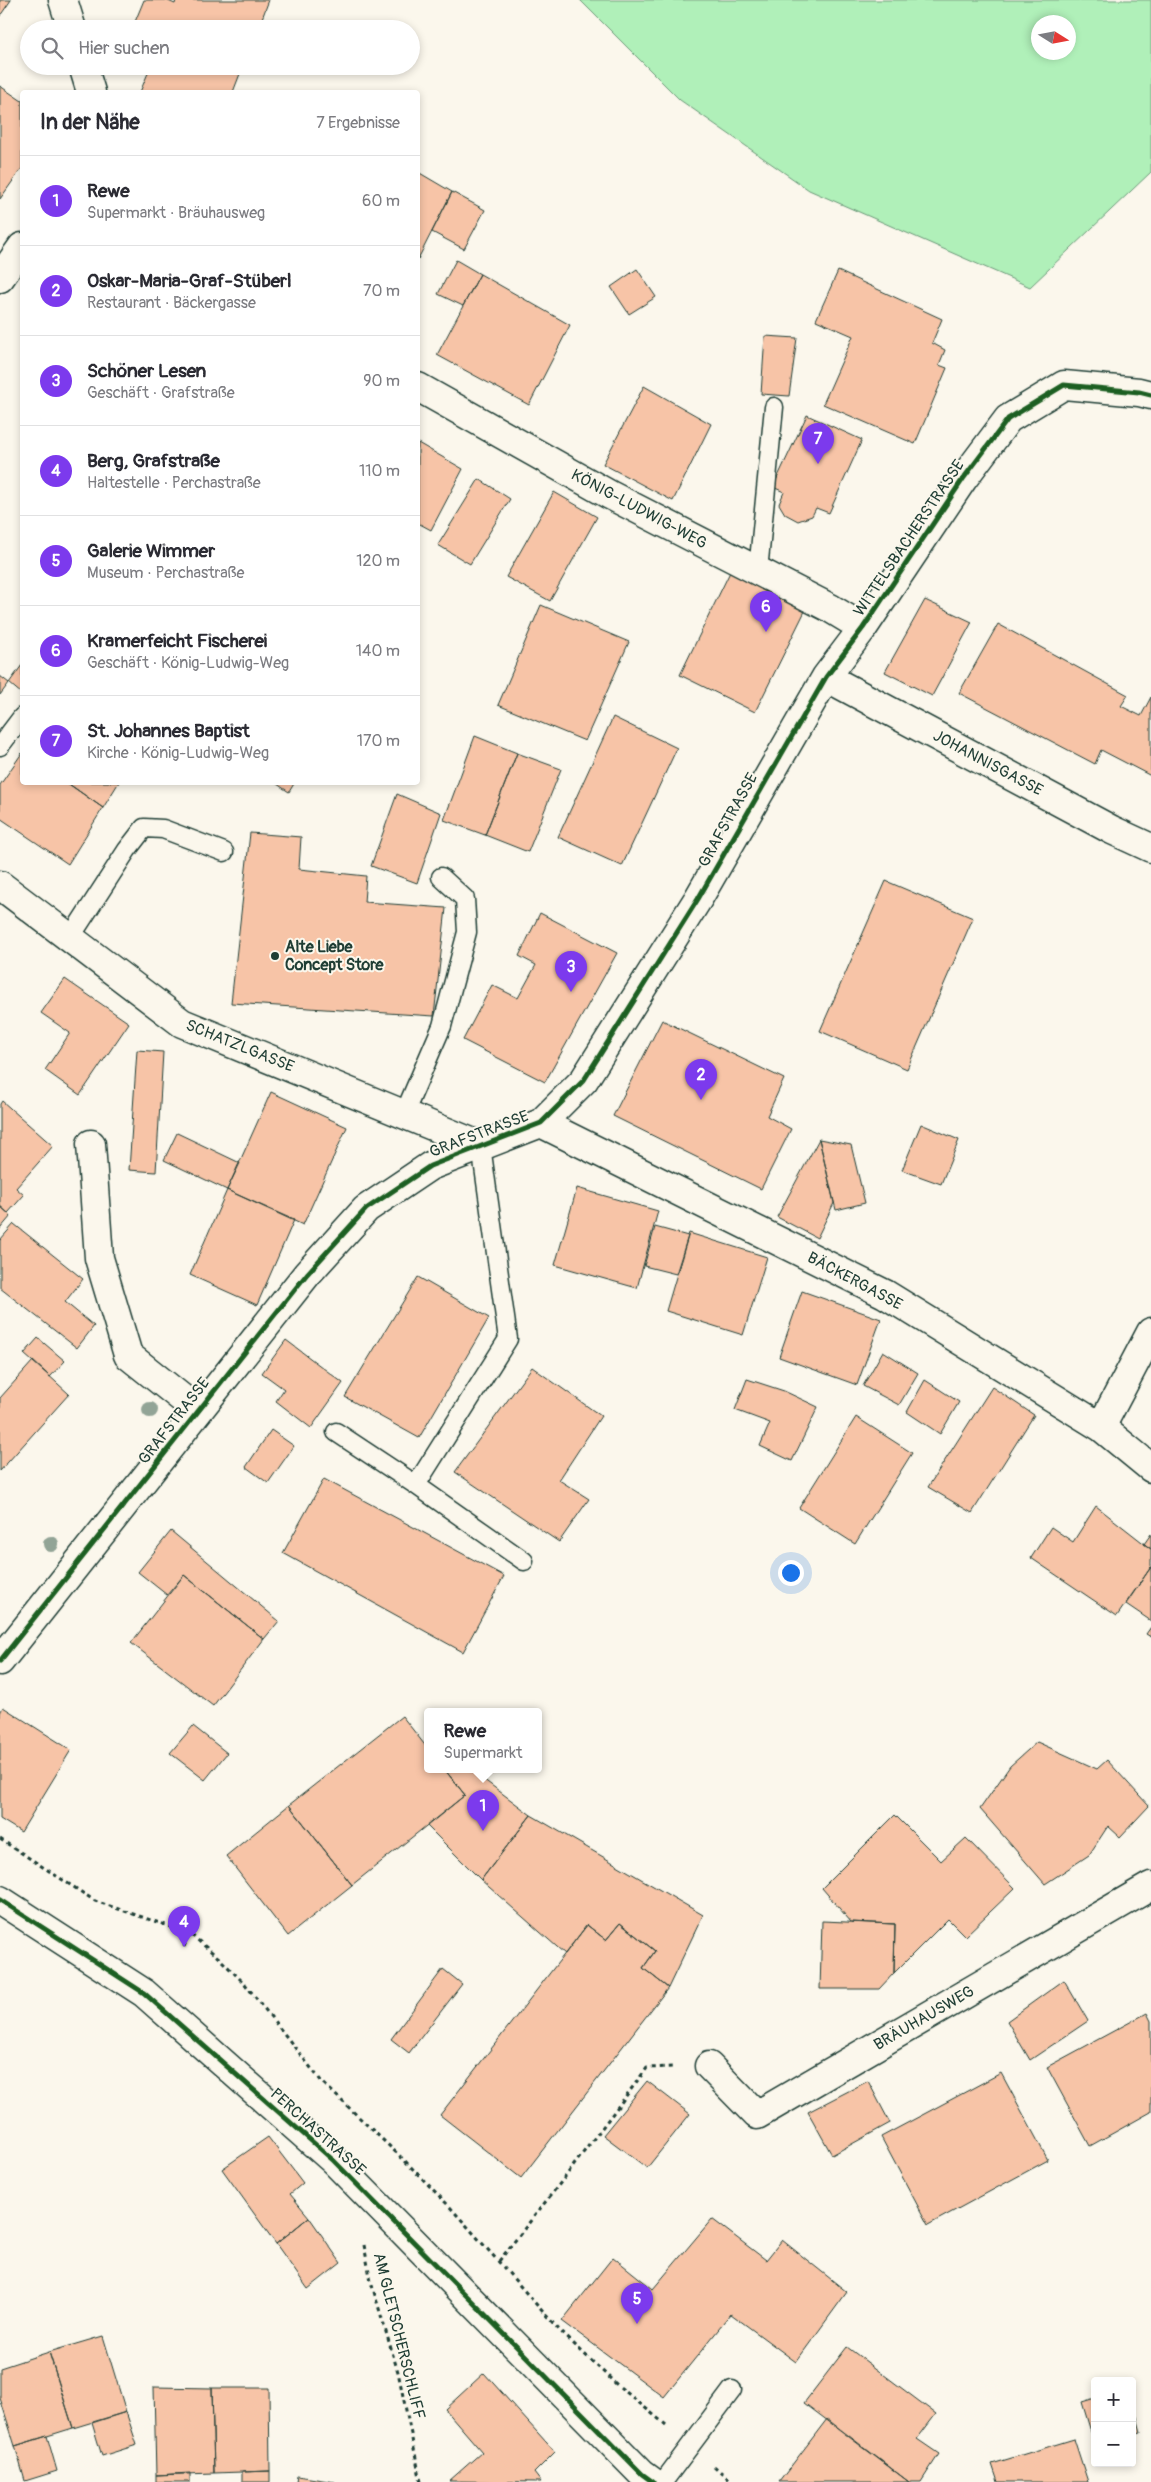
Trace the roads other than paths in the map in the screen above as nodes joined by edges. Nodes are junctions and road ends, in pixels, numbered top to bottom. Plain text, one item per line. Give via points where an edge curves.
1 (63, 0) edge
2 (69, 20) edge
3 (86, 75) edge
4 (90, 90) edge
5 (20, 250) edge
6 (0, 278) edge
7 (420, 388) edge
8 (1151, 395) edge
9 (774, 408) dead end
10 (758, 571) junction
11 (863, 628) junction
12 (846, 651) joint
13 (826, 677) junction
14 (20, 720) edge
15 (0, 746) edge
16 (1151, 848) edge
17 (224, 852) dead end
18 (441, 877) dead end
19 (0, 885) edge
20 (70, 938) junction
21 (404, 1114) junction
22 (541, 1124) junction
23 (91, 1144) dead end
24 (481, 1146) junction
25 (1151, 1332) edge
26 (198, 1412) junction
27 (1101, 1427) junction
28 (336, 1432) dead end
29 (1151, 1468) edge
30 (416, 1485) junction
31 (524, 1561) dead end
32 (0, 1661) edge
33 (1151, 1886) edge
34 (0, 1900) edge
35 (709, 2066) road end
36 (732, 2390) dead end
37 (649, 2480) edge

1 - 2 street
3 - 4 street
5 - 6 street
7 - 10 street, KÖNIG-LUDWIG-WEG via 610,495
8 - 11 street, WITTELSBACHERSTRASSE via 1064,385 1008,419 963,479
9 - 10 lane
10 - 11 street, KÖNIG-LUDWIG-WEG
11 - 12 street, WITTELSBACHERSTRASSE
12 - 13 street, GRAFSTRASSE
13 - 16 street, JOHANNISGASSE
13 - 22 street, GRAFSTRASSE via 698,899 584,1080
14 - 15 lane
17 - 20 lane via 163,829 144,828
18 - 21 lane via 465,898 467,932 442,1026
19 - 20 street, SCHATZLGASSE
20 - 21 street, SCHATZLGASSE via 182,1023
21 - 24 street, SCHATZLGASSE
22 - 24 street, GRAFSTRASSE
22 - 27 street, BÄCKERGASSE via 885,1294
23 - 26 street, GRAFSTRASSE via 99,1258 128,1354
24 - 26 street, GRAFSTRASSE via 430,1166 366,1209 307,1274
24 - 30 lane via 508,1339
25 - 27 street
26 - 32 street, GRAFSTRASSE
27 - 29 street, BÄCKERGASSE
28 - 30 lane
30 - 31 lane
33 - 35 street, BRÄUHAUSWEG via 757,2116
34 - 37 street, PERCHASTRASSE via 144,1993 334,2161
36 - 37 lane via 690,2446

